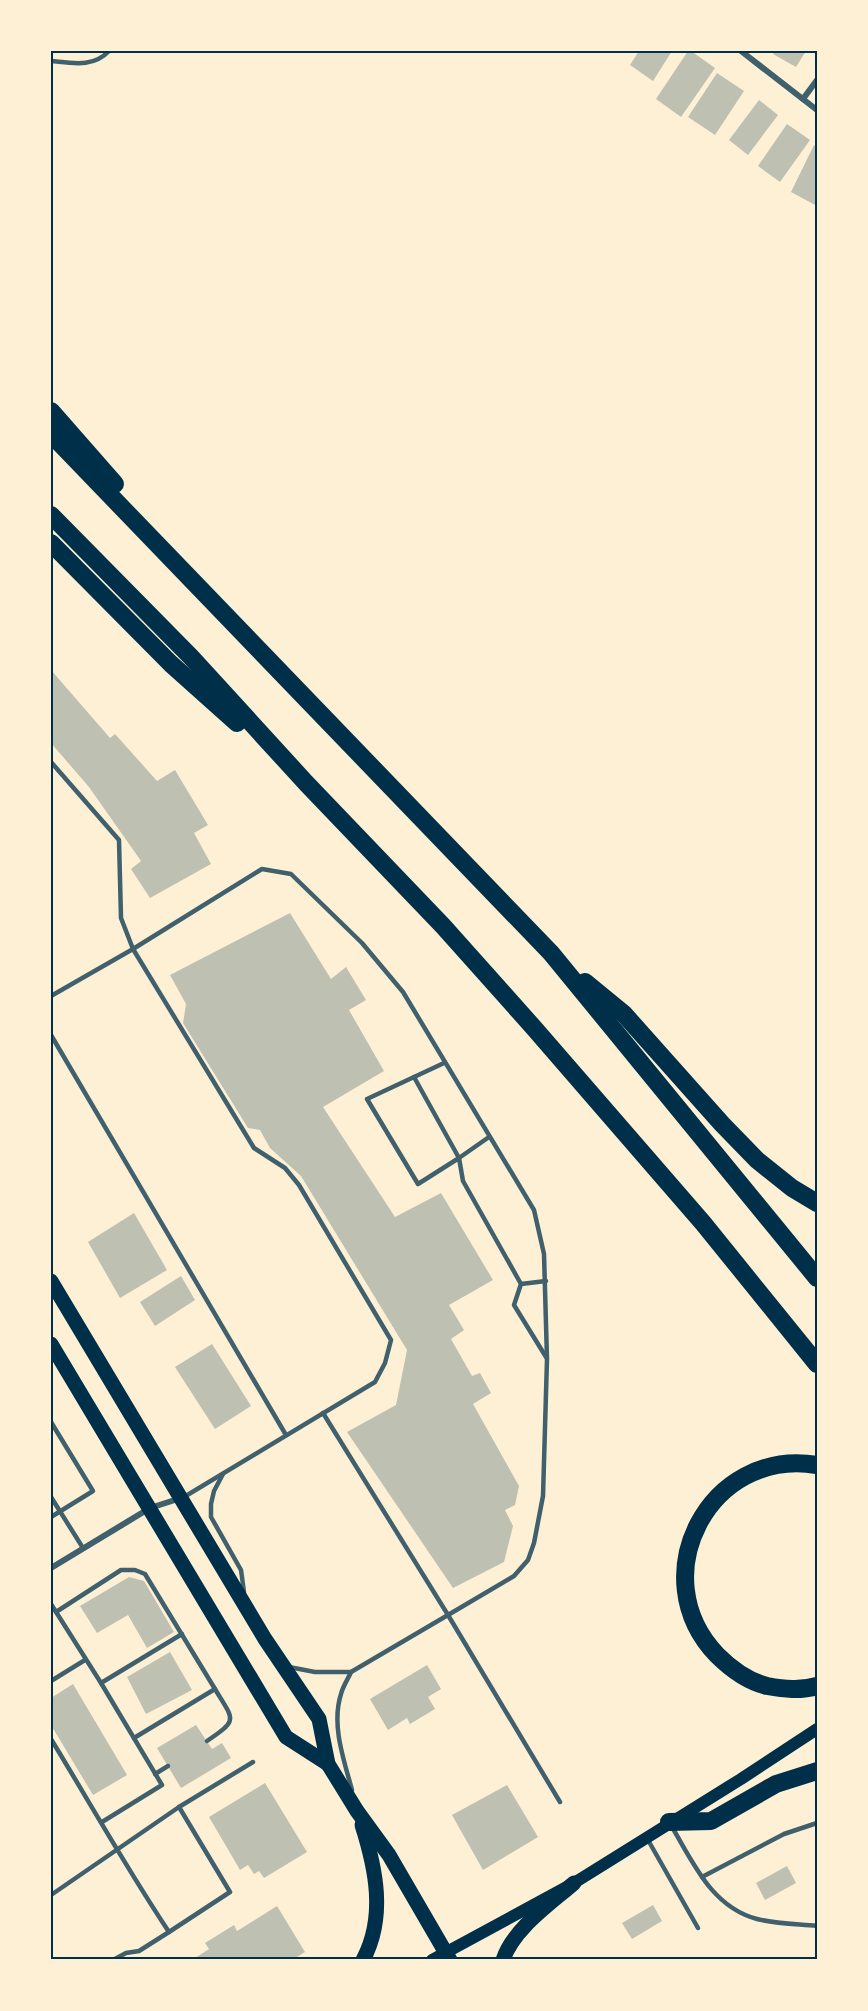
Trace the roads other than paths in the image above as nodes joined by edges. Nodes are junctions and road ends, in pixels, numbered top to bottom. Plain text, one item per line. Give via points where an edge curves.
1 (109, 51) edge
2 (741, 51) edge
3 (51, 61) edge
4 (817, 80) edge
5 (803, 99) junction
6 (817, 110) edge
7 (51, 411) edge
8 (51, 434) edge
9 (51, 515) edge
10 (51, 543) edge
11 (224, 614) junction
12 (51, 762) edge
13 (306, 783) junction
14 (133, 949) junction
15 (551, 953) junction
16 (51, 996) edge
17 (51, 1035) edge
18 (444, 1063) junction
19 (414, 1077) junction
20 (489, 1137) junction
21 (459, 1158) junction
22 (817, 1203) edge
23 (817, 1278) edge
24 (51, 1281) edge
25 (546, 1281) junction
26 (521, 1284) junction
27 (51, 1344) edge
28 (547, 1359) junction
29 (817, 1364) edge
30 (323, 1413) junction
31 (51, 1422) edge
32 (53, 1430) edge
33 (286, 1435) junction
34 (817, 1465) edge
35 (224, 1474) junction
36 (51, 1497) edge
37 (181, 1498) junction
38 (150, 1508) junction
39 (60, 1512) junction
40 (51, 1517) edge
41 (83, 1548) junction
42 (51, 1568) edge
43 (51, 1604) edge
44 (245, 1606) junction
45 (56, 1612) junction
46 (448, 1615) junction
47 (182, 1634) junction
48 (85, 1660) junction
49 (282, 1665) junction
50 (351, 1672) junction
51 (51, 1681) edge
52 (101, 1683) junction
53 (817, 1686) edge
54 (215, 1689) junction
55 (817, 1729) edge
56 (51, 1738) edge
57 (134, 1738) junction
58 (207, 1741) dead end
59 (253, 1761) dead end
60 (328, 1764) junction
61 (168, 1766) dead end
62 (817, 1771) edge
63 (155, 1774) junction
64 (560, 1802) dead end
65 (179, 1807) junction
66 (357, 1810) junction
67 (102, 1822) junction
68 (669, 1822) junction
69 (817, 1823) edge
70 (647, 1838) junction
71 (117, 1849) junction
72 (702, 1877) junction
73 (574, 1883) junction
74 (51, 1895) edge
75 (817, 1926) edge
76 (698, 1929) dead end
77 (169, 1932) junction
78 (448, 1956) edge
79 (113, 1960) edge
80 (363, 1960) edge
81 (432, 1960) edge
82 (503, 1960) edge

1 - 3 lane via 84,64
2 - 5 street
4 - 5 street
5 - 6 street
7 - 11 highway
8 - 11 highway
9 - 13 highway via 191,657
10 - 13 highway via 171,664
11 - 15 highway
12 - 14 lane via 119,840 121,918
13 - 29 highway via 534,1028 704,1224
14 - 16 lane
14 - 18 lane via 262,869 291,874 362,943 403,992
14 - 30 lane via 254,1148 285,1168 299,1185 390,1340 385,1363 375,1382
15 - 22 highway via 624,1014 757,1160
15 - 23 highway
17 - 33 lane
18 - 19 lane
18 - 20 lane
19 - 21 lane
19 - 21 lane via 367,1099 418,1184
20 - 21 lane
20 - 25 lane via 534,1210
21 - 26 lane via 463,1181
24 - 37 main road
25 - 26 lane
25 - 28 lane
26 - 28 lane via 514,1305
27 - 38 main road
28 - 46 lane via 543,1496 528,1560 514,1576
30 - 33 lane
30 - 46 lane
31 - 32 lane
32 - 39 lane via 93,1491
33 - 35 lane
34 - 53 highway via 766,1467 730,1485 711,1504 697,1527 687,1550 684,1577 699,1632 734,1671 760,1684 782,1689
35 - 37 lane
35 - 44 lane via 214,1491 211,1517 241,1569
36 - 39 lane
37 - 38 street
37 - 44 main road
38 - 41 street
38 - 60 main road via 286,1737
39 - 40 lane
39 - 41 lane
41 - 42 street
43 - 45 lane
44 - 49 main road
45 - 47 lane via 121,1570 135,1570 145,1574
45 - 48 lane
46 - 50 lane
46 - 64 lane
47 - 52 lane
47 - 54 lane
48 - 51 lane
48 - 52 lane
49 - 50 lane via 315,1672
49 - 60 main road via 319,1719
50 - 66 lane via 338,1706 339,1739
52 - 57 lane
54 - 57 lane
54 - 58 lane via 231,1722
55 - 68 main road
56 - 67 lane
57 - 63 lane
59 - 65 lane
60 - 66 main road
61 - 63 lane
62 - 68 highway via 776,1784 711,1821
63 - 67 lane via 162,1785
65 - 71 lane
65 - 77 lane via 230,1892
66 - 78 main road
66 - 80 main road via 376,1882 375,1931
67 - 71 lane
68 - 70 main road
68 - 72 lane
69 - 72 lane via 784,1834
70 - 73 main road
70 - 76 lane
71 - 74 lane
71 - 77 lane
72 - 75 lane via 719,1899 746,1915
73 - 78 main road
73 - 82 main road via 519,1932
77 - 79 lane via 139,1951
78 - 81 main road

